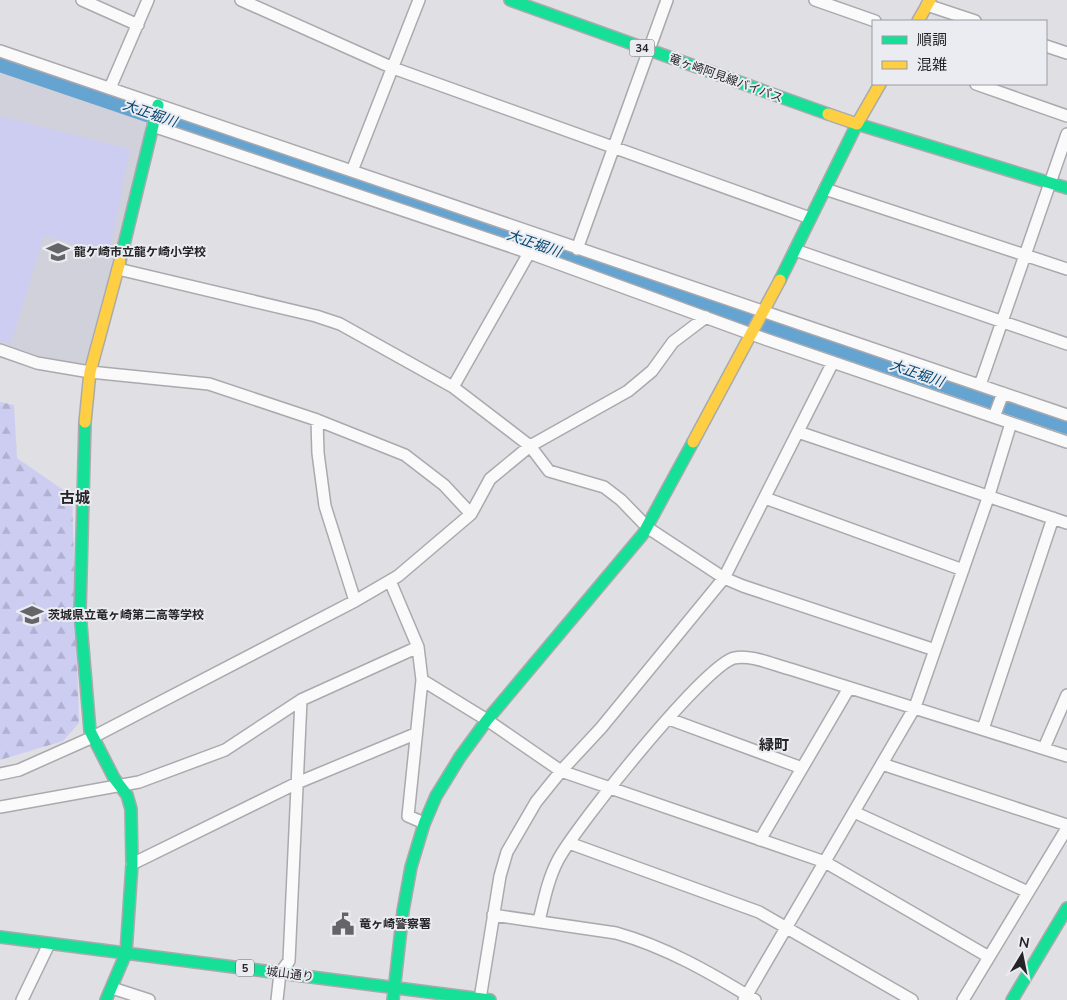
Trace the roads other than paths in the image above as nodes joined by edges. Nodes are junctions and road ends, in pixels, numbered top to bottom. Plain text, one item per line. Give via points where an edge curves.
1 (82, 0) edge
2 (148, 0) edge
3 (242, 0) edge
4 (420, 0) edge
5 (510, 0) edge
6 (666, 0) edge
7 (815, 0) edge
8 (929, 2) edge
9 (872, 20) edge
10 (919, 20) edge
11 (973, 20) edge
12 (138, 25) junction
13 (1047, 46) edge
14 (648, 50) junction
15 (0, 51) edge
16 (1067, 53) edge
17 (393, 68) junction
18 (879, 85) edge
19 (979, 85) edge
20 (110, 88) junction
21 (158, 105) junction
22 (1067, 116) edge
23 (857, 124) junction
24 (153, 126) junction
25 (1067, 134) edge
26 (614, 147) junction
27 (352, 171) junction
28 (1050, 182) junction
29 (1067, 188) edge
30 (825, 189) junction
31 (810, 218) junction
32 (536, 237) junction
33 (577, 249) junction
34 (794, 250) junction
35 (530, 252) junction
36 (1025, 255) junction
37 (118, 269) junction
38 (1067, 269) edge
39 (736, 303) junction
40 (764, 312) junction
41 (706, 317) junction
42 (728, 322) junction
43 (1002, 322) junction
44 (752, 334) junction
45 (1067, 344) edge
46 (0, 350) edge
47 (833, 362) junction
48 (90, 372) junction
49 (980, 385) junction
50 (452, 387) junction
51 (1002, 395) junction
52 (995, 415) junction
53 (1067, 415) edge
54 (317, 420) junction
55 (1011, 422) junction
56 (798, 432) junction
57 (1067, 442) edge
58 (530, 446) junction
59 (989, 495) junction
60 (765, 498) junction
61 (471, 514) junction
62 (1053, 518) junction
63 (1067, 523) edge
64 (647, 527) junction
65 (963, 570) junction
66 (724, 578) junction
67 (390, 581) junction
68 (355, 602) junction
69 (418, 647) junction
70 (935, 650) junction
71 (422, 680) junction
72 (849, 688) junction
73 (1067, 695) edge
74 (301, 700) junction
75 (915, 707) junction
76 (669, 719) junction
77 (487, 720) junction
78 (983, 729) junction
79 (415, 734) junction
80 (93, 737) junction
81 (1044, 748) junction
82 (1067, 756) edge
83 (882, 764) junction
84 (802, 768) junction
85 (561, 771) junction
86 (0, 774) edge
87 (297, 783) junction
88 (120, 786) junction
89 (610, 788) junction
90 (0, 807) edge
91 (854, 812) junction
92 (424, 824) junction
93 (1067, 826) edge
94 (760, 840) junction
95 (569, 843) junction
96 (825, 862) junction
97 (132, 864) junction
98 (1028, 892) junction
99 (1067, 908) edge
100 (493, 915) junction
101 (539, 921) junction
102 (787, 927) junction
103 (0, 937) edge
104 (49, 944) junction
105 (126, 953) junction
106 (989, 957) junction
107 (280, 973) junction
108 (394, 987) junction
109 (112, 988) junction
110 (749, 998) edge
111 (485, 999) edge
112 (22, 1000) edge
113 (106, 1000) edge
114 (149, 1000) edge
115 (277, 1000) edge
116 (393, 1000) edge
117 (912, 1000) edge
118 (963, 1000) edge
119 (1012, 1000) edge

1 - 12 street
2 - 12 street
3 - 17 street
4 - 17 street
5 - 14 street, 竜ヶ崎阿見線バイパス / 34
6 - 14 street
7 - 9 street
8 - 10 street
8 - 11 street
12 - 20 street
13 - 16 street
14 - 23 street, 竜ヶ崎阿見線バイパス / 34
14 - 26 street
15 - 20 street
17 - 26 street
17 - 27 street
18 - 23 street
19 - 22 street
20 - 21 street
21 - 24 street
21 - 27 street
23 - 28 street, 竜ヶ崎阿見線バイパス
23 - 30 street
24 - 35 street
24 - 37 street
25 - 28 street
26 - 31 street
26 - 33 street
27 - 32 street
28 - 29 street, 竜ヶ崎阿見線バイパス
28 - 36 street
30 - 31 street
30 - 36 street
31 - 34 street
32 - 33 street
32 - 35 street
33 - 39 street
34 - 40 street
34 - 43 street
35 - 41 street
35 - 50 street
36 - 38 street
36 - 43 street
37 - 48 street
37 - 50 street via 340,324
39 - 40 street
39 - 42 street
40 - 44 street
40 - 49 street
41 - 42 street
41 - 58 street via 673,342 652,371 628,391
42 - 44 street
43 - 45 street
43 - 49 street
44 - 47 street
44 - 64 street
46 - 48 street via 37,363
47 - 52 street
47 - 56 street
48 - 54 street via 209,384
48 - 80 street via 83,448 80,612
49 - 51 street
50 - 58 street
51 - 52 street
51 - 53 street
52 - 55 street
54 - 61 street via 405,454 444,484
54 - 68 street via 325,506
55 - 57 street
55 - 59 street
56 - 59 street
56 - 60 street
58 - 61 street via 490,479
58 - 64 street via 549,471 604,487
59 - 62 street
59 - 65 street
60 - 65 street
60 - 66 street
61 - 67 street
62 - 63 street
62 - 78 street
64 - 66 street
64 - 77 street
65 - 70 street
66 - 70 street
66 - 85 street via 601,728
67 - 68 street
67 - 69 street
68 - 80 street
69 - 71 street
69 - 74 street
70 - 75 street
71 - 77 street
71 - 79 street
72 - 75 street
72 - 76 street via 747,658 734,658 712,672
72 - 84 street
73 - 81 street
74 - 87 street
74 - 88 street via 225,750
75 - 78 street
75 - 83 street
76 - 84 street
76 - 89 street
77 - 85 street
77 - 92 street via 438,792
78 - 81 street
79 - 87 street
79 - 92 street via 408,816
80 - 86 street via 19,770
80 - 88 street
81 - 82 street
83 - 91 street
83 - 93 street
84 - 94 street
85 - 89 street
85 - 100 street via 536,802 507,852
87 - 97 street
87 - 107 street via 289,962
88 - 90 street
88 - 97 street via 131,809
89 - 94 street
89 - 95 street
91 - 96 street
91 - 98 street
92 - 108 street via 403,908
93 - 98 street
94 - 96 street
95 - 101 street via 558,859 547,886
95 - 102 street via 759,912
96 - 102 street
96 - 106 street
97 - 105 street
98 - 106 street
99 - 119 street
100 - 101 street
100 - 111 street
101 - 110 street via 636,939 664,949
102 - 110 street
102 - 117 street
103 - 104 street, 城山通り / 5
104 - 105 street, 城山通り / 5
104 - 112 street
105 - 107 street, 城山通り / 5
105 - 109 street
106 - 118 street
107 - 108 street, 城山通り / 5
107 - 115 street
108 - 111 street, 城山通り / 5
108 - 116 street
109 - 113 street
109 - 114 street

